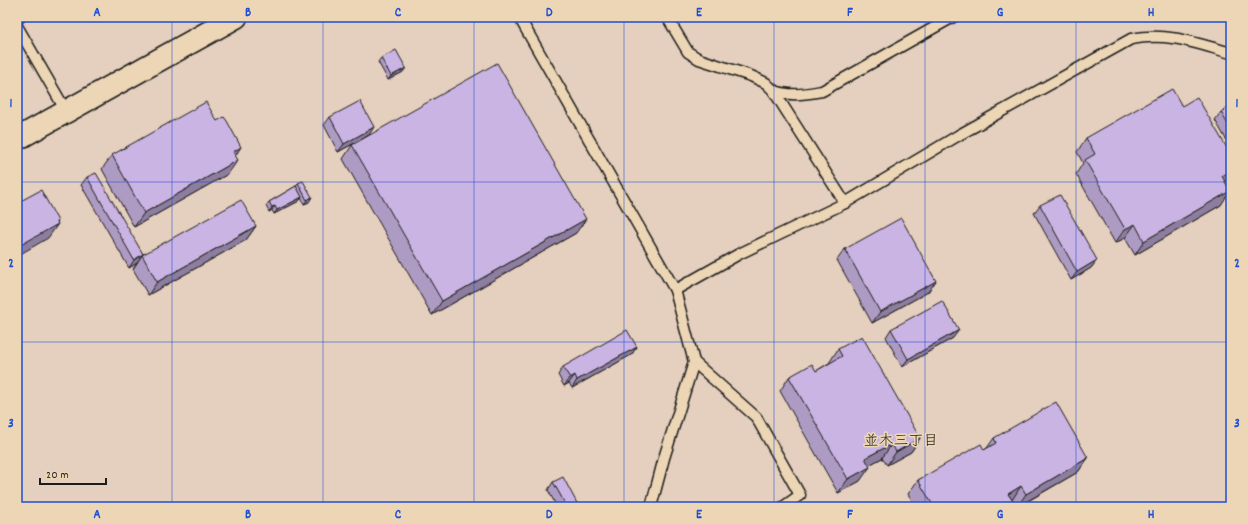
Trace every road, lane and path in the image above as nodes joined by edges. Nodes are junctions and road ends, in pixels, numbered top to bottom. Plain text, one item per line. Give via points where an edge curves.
1 (20, 17) edge
2 (236, 17) edge
3 (519, 17) edge
4 (667, 17) edge
5 (952, 17) edge
6 (17, 19) edge
7 (17, 26) edge
8 (1231, 53) edge
9 (773, 90) junction
10 (66, 111) junction
11 (17, 139) edge
12 (845, 203) junction
13 (675, 290) junction
14 (694, 362) junction
15 (651, 507) edge
16 (784, 507) edge

1 - 6 lane
2 - 10 street
3 - 13 lane
4 - 9 lane via 688,52 699,59 751,76 766,83
5 - 9 lane via 822,91 801,95
7 - 10 lane
8 - 12 lane via 1166,36 1131,39 959,135
9 - 12 lane
10 - 11 street
12 - 13 lane via 739,254
13 - 14 lane
14 - 15 lane
14 - 16 lane via 756,417 800,495

